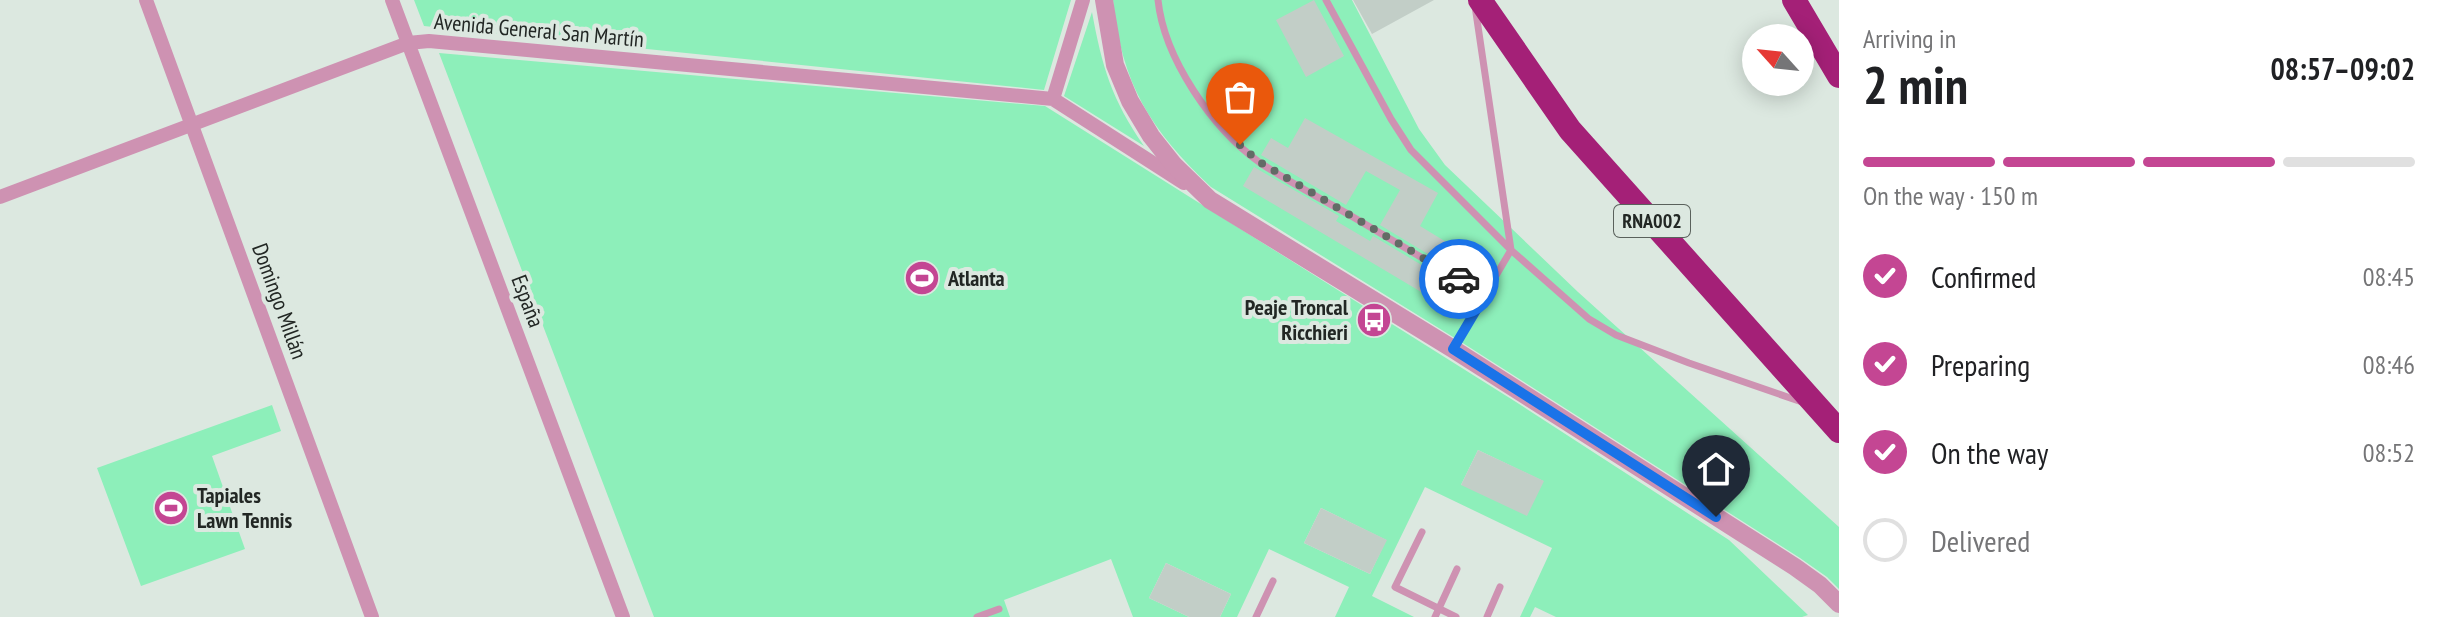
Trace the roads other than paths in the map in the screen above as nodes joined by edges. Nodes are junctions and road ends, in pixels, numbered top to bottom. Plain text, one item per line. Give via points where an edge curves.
1 (146, 0) edge
2 (392, 0) edge
3 (1083, 0) edge
4 (1104, 0) edge
5 (1158, 0) edge
6 (1326, 0) edge
7 (1474, 0) edge
8 (1480, 0) edge
9 (1794, 0) edge
10 (408, 43) junction
11 (1839, 76) edge
12 (1053, 99) junction
13 (192, 125) junction
14 (0, 197) edge
15 (1210, 200) junction
16 (1511, 250) junction
17 (1485, 295) junction
18 (1453, 349) junction
19 (1819, 408) junction
20 (1839, 431) edge
21 (1422, 532) dead end
22 (1457, 569) dead end
23 (1273, 581) dead end
24 (1500, 587) dead end
25 (1839, 604) edge
26 (999, 609) dead end
27 (1437, 613) edge
28 (372, 617) edge
29 (623, 617) edge
30 (977, 617) edge
31 (1256, 617) edge
32 (1456, 617) edge
33 (1487, 617) edge

1 - 13 street, Domingo Millán
2 - 10 street, España
3 - 12 street
4 - 15 street via 1115,65 1130,101 1174,165
5 - 17 lane via 1175,55 1197,97 1258,161
6 - 16 lane via 1411,150
7 - 16 lane
8 - 19 highway, RNA002 via 1570,130
9 - 11 highway
10 - 12 street, Avenida General San Martín
10 - 13 street, Avenida General San Martín
10 - 29 street, España
12 - 15 street
13 - 14 street, Avenida General San Martín
13 - 28 street, Domingo Millán
15 - 18 street
16 - 17 lane
16 - 19 lane via 1589,319 1616,335
17 - 18 lane
18 - 25 street via 1795,567
19 - 20 highway, RNA002
21 - 27 lane via 1395,587
22 - 27 lane
23 - 31 lane
24 - 33 lane
26 - 30 lane
27 - 32 lane

